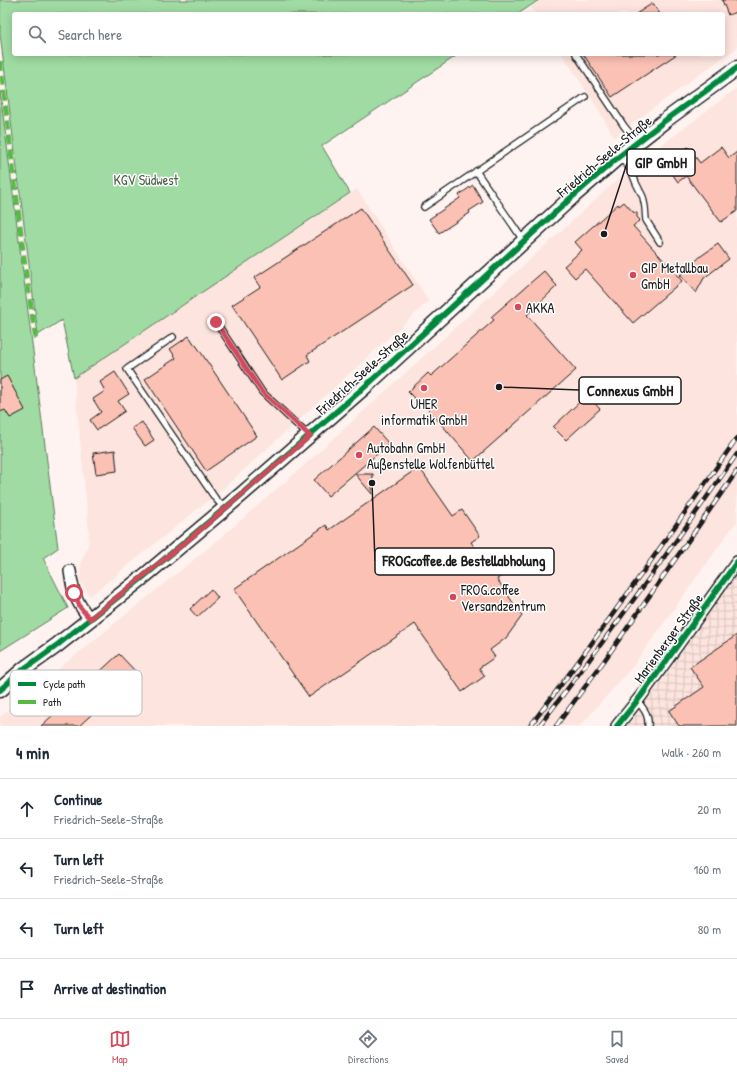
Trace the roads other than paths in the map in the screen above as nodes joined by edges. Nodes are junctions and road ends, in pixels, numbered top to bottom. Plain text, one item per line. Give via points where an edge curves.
1 (577, 56) edge
2 (737, 68) edge
3 (585, 97) dead end
4 (638, 142) junction
5 (620, 157) junction
6 (476, 171) junction
7 (424, 207) dead end
8 (524, 241) junction
9 (660, 242) dead end
10 (216, 322) dead end
11 (173, 337) dead end
12 (310, 436) junction
13 (225, 509) junction
14 (737, 562) edge
15 (70, 571) dead end
16 (90, 619) junction
17 (24, 670) edge
18 (10, 682) edge
19 (0, 690) edge
20 (637, 700) junction
21 (617, 726) edge
22 (648, 726) edge

1 - 4 lane via 624,126
2 - 4 street, Friedrich-Seele-Straße
3 - 6 lane
4 - 5 street, Friedrich-Seele-Straße
5 - 8 street, Friedrich-Seele-Straße
5 - 9 lane via 631,170 643,197 646,220
6 - 7 lane
6 - 8 lane
8 - 12 street, Friedrich-Seele-Straße
10 - 12 lane via 262,392
11 - 13 lane via 127,368 214,498
12 - 13 street, Friedrich-Seele-Straße
13 - 16 street, Friedrich-Seele-Straße
14 - 20 street, Marienberger Straße
15 - 16 street via 76,600
16 - 17 street, Friedrich-Seele-Straße
18 - 19 street, Friedrich-Seele-Straße
20 - 21 street, Marienberger Straße
20 - 22 lane via 646,712

